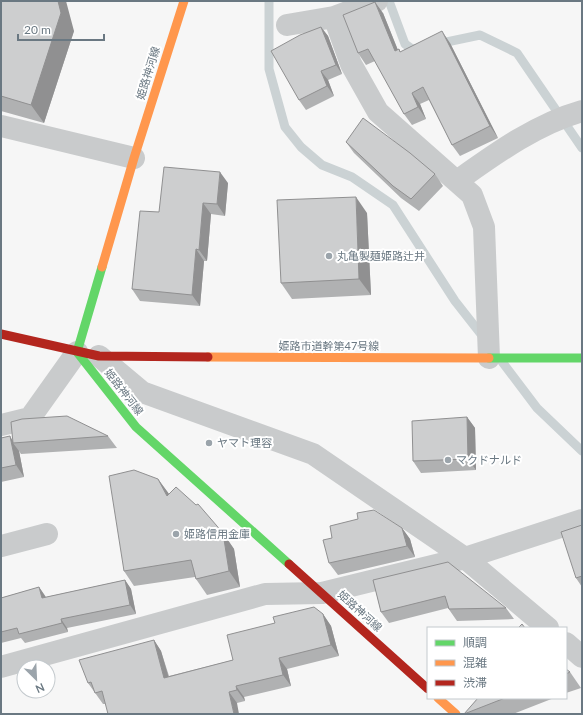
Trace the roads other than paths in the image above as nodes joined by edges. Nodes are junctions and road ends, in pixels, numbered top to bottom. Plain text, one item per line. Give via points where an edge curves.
1 (184, 1) edge
2 (377, 1) edge
3 (334, 17) junction
4 (287, 24) dead end
5 (582, 111) edge
6 (1, 126) edge
7 (134, 158) junction
8 (457, 181) junction
9 (1, 334) edge
10 (77, 352) junction
11 (99, 356) junction
12 (489, 358) junction
13 (582, 358) edge
14 (1, 425) edge
15 (582, 520) edge
16 (47, 534) dead end
17 (1, 546) edge
18 (465, 558) junction
19 (322, 593) junction
20 (547, 627) edge
21 (567, 644) edge
22 (582, 657) edge
23 (1, 667) edge
24 (427, 688) edge
25 (439, 699) edge
26 (456, 714) edge

1 - 7 main road, 姫路神河線
2 - 3 street
3 - 4 street
3 - 8 street via 351,64 378,112
5 - 8 street via 561,117 502,150
6 - 7 street
7 - 10 main road, 姫路神河線
8 - 12 street via 472,195 484,227
9 - 10 main road, 姫路市道幹第47号線
10 - 11 main road, 姫路市道幹第47号線
10 - 14 street via 30,418
10 - 19 main road, 姫路神河線 via 136,427
11 - 12 main road, 姫路市道幹第47号線
11 - 18 street via 142,392 313,454
12 - 13 main road, 姫路市道幹第47号線
15 - 18 street
16 - 17 street
18 - 19 street
18 - 20 street
19 - 23 street via 265,594
19 - 24 main road, 姫路神河線
21 - 22 street
25 - 26 main road

